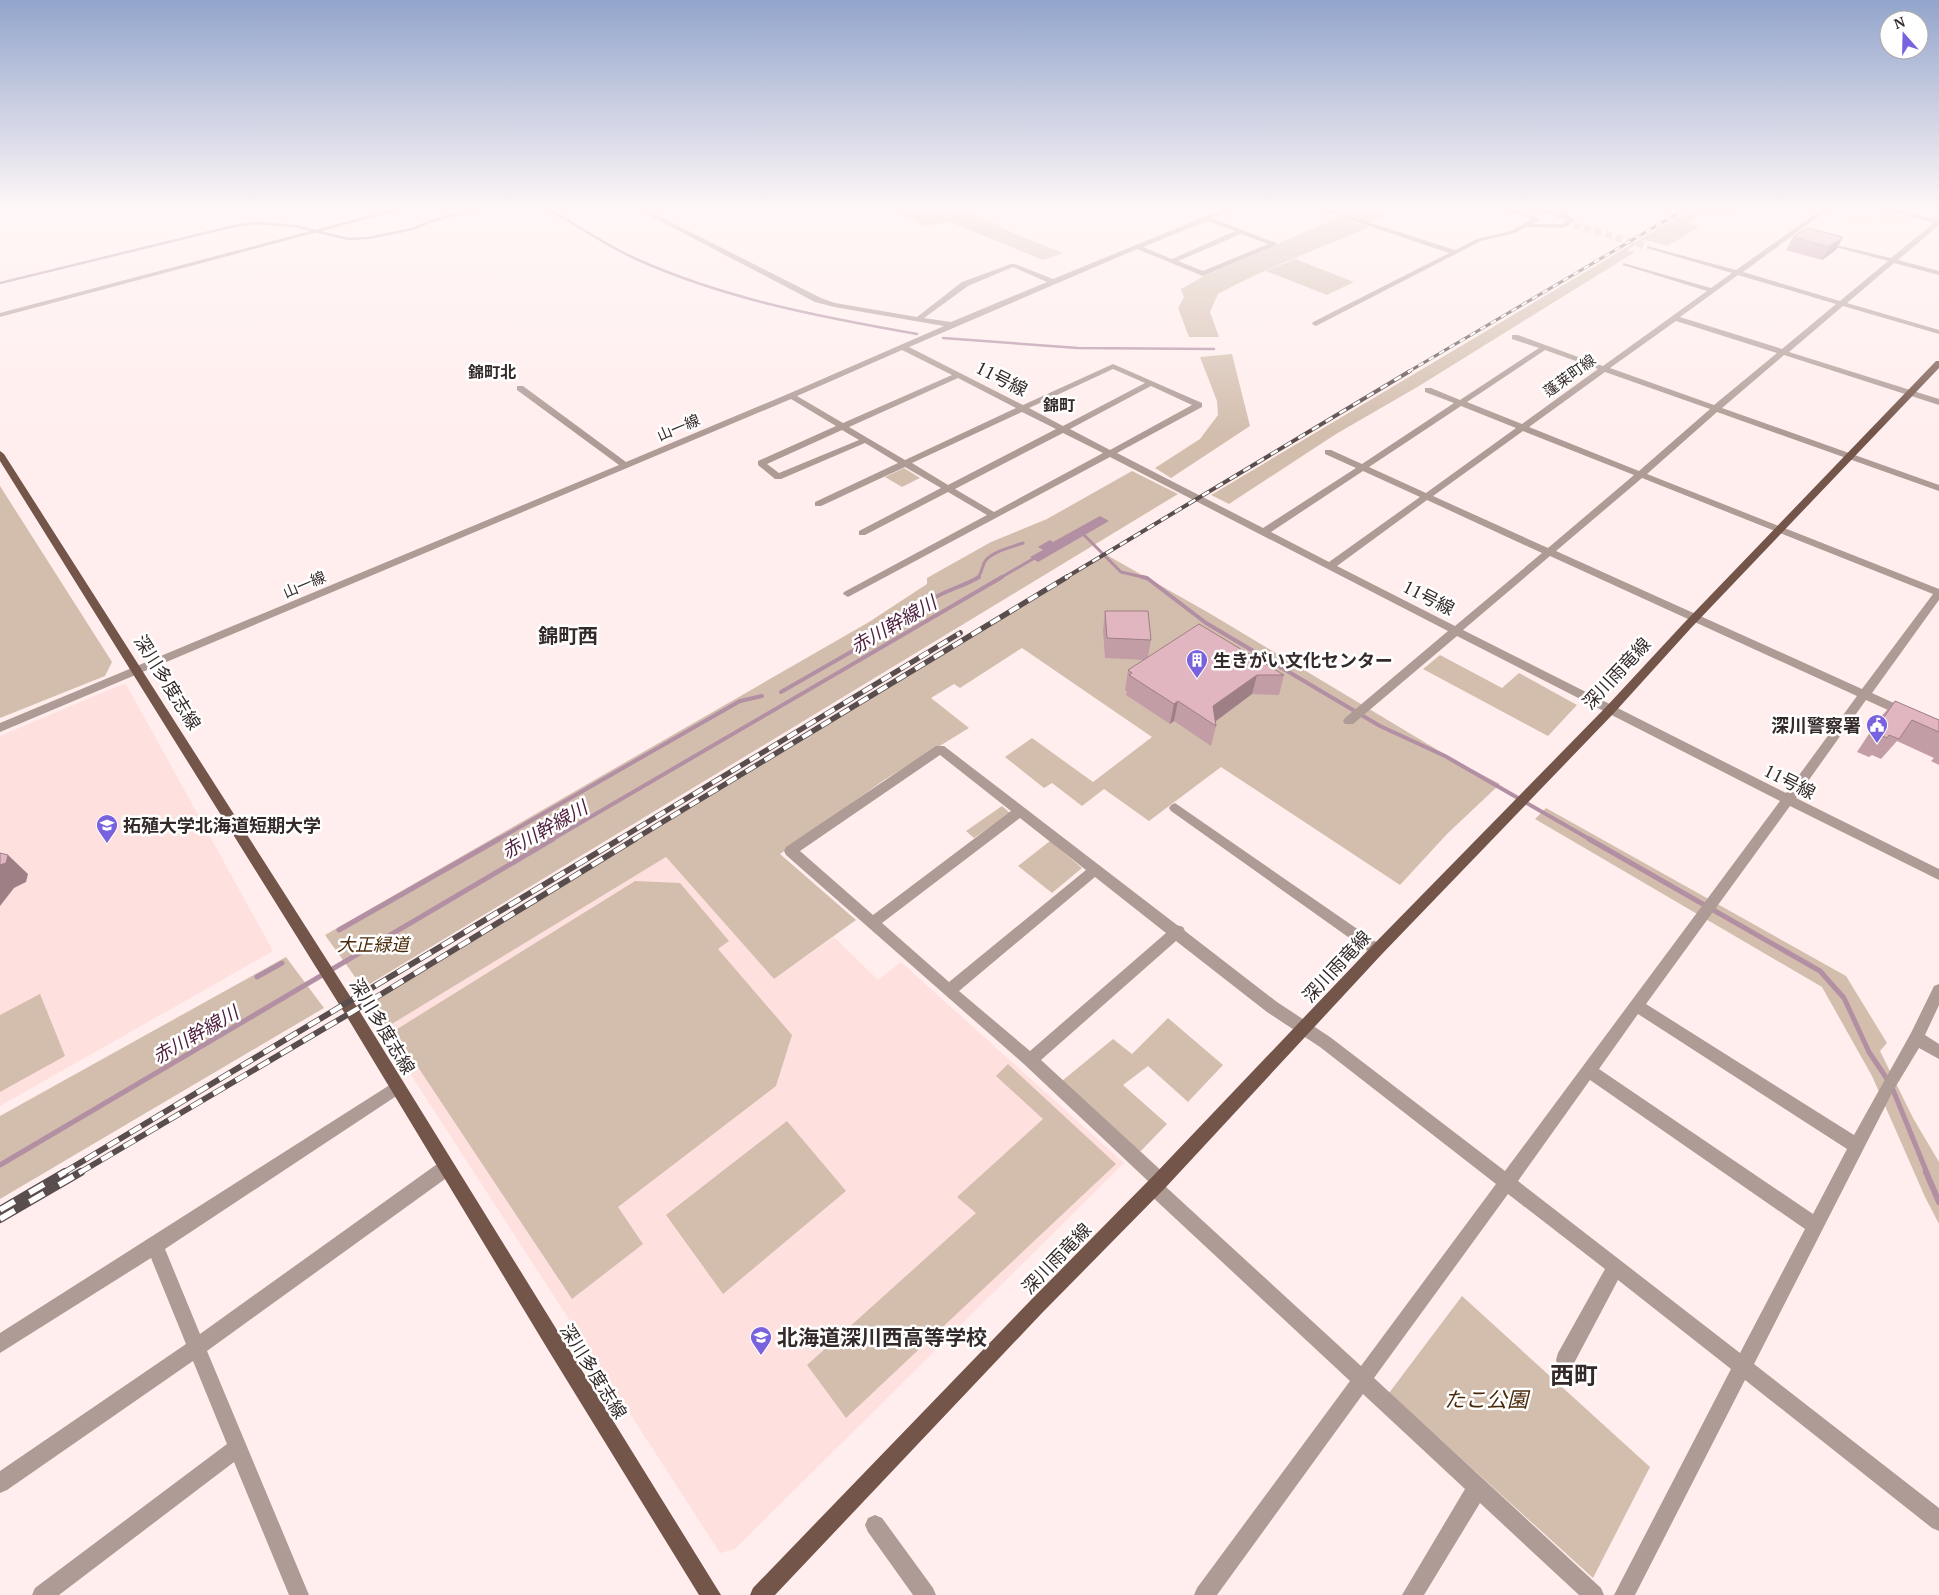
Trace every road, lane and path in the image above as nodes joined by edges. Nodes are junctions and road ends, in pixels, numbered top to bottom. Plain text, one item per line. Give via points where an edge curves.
1 (120, 283) edge
2 (786, 283) edge
3 (966, 283) edge
4 (1050, 283) edge
5 (1394, 283) edge
6 (1688, 283) edge
7 (1724, 283) edge
8 (1773, 283) edge
9 (1865, 283) edge
10 (1713, 291) junction
11 (1841, 304) junction
12 (0, 315) edge
13 (1676, 318) junction
14 (918, 319) junction
15 (1316, 324) dead end
16 (954, 325) junction
17 (1939, 332) edge
18 (1515, 337) dead end
19 (905, 348) junction
20 (1544, 348) junction
21 (1783, 353) junction
22 (1939, 363) edge
23 (1604, 369) junction
24 (959, 375) junction
25 (1152, 383) junction
26 (520, 388) dead end
27 (1428, 390) dead end
28 (1910, 393) junction
29 (791, 396) junction
30 (1459, 402) junction
31 (1939, 402) edge
32 (1022, 408) junction
33 (1715, 409) junction
34 (844, 427) junction
35 (1523, 428) junction
36 (1064, 430) junction
37 (865, 440) junction
38 (1328, 452) dead end
39 (1109, 453) junction
40 (0, 454) edge
41 (1850, 456) junction
42 (905, 464) junction
43 (625, 465) junction
44 (1362, 468) junction
45 (1640, 475) junction
46 (946, 488) junction
47 (1939, 488) edge
48 (1427, 496) junction
49 (818, 504) dead end
50 (993, 515) junction
51 (1780, 530) junction
52 (1264, 532) junction
53 (862, 533) dead end
54 (1548, 551) junction
55 (1330, 566) junction
56 (1939, 593) edge
57 (848, 594) dead end
58 (1695, 618) junction
59 (1455, 630) junction
60 (137, 670) junction
61 (1865, 694) junction
62 (1610, 710) junction
63 (1913, 716) edge
64 (1349, 721) dead end
65 (0, 728) edge
66 (1788, 800) junction
67 (1175, 808) dead end
68 (1021, 811) junction
69 (1096, 869) junction
70 (1939, 876) edge
71 (872, 923) junction
72 (1178, 931) junction
73 (1377, 950) junction
74 (1939, 990) edge
75 (948, 991) junction
76 (1636, 1004) junction
77 (1305, 1028) junction
78 (1916, 1038) junction
79 (1939, 1052) edge
80 (1030, 1060) junction
81 (1588, 1070) junction
82 (396, 1088) junction
83 (1857, 1146) junction
84 (446, 1168) junction
85 (1157, 1184) junction
86 (1506, 1184) junction
87 (1815, 1226) junction
88 (154, 1246) junction
89 (1616, 1268) junction
90 (0, 1344) edge
91 (197, 1347) junction
92 (1565, 1360) dead end
93 (1742, 1368) junction
94 (1362, 1378) junction
95 (237, 1448) junction
96 (0, 1484) edge
97 (1478, 1487) junction
98 (1939, 1521) edge
99 (875, 1525) dead end
100 (42, 1595) edge
101 (299, 1595) edge
102 (711, 1595) edge
103 (760, 1595) edge
104 (926, 1595) edge
105 (1204, 1595) edge
106 (1412, 1595) edge
107 (1594, 1595) edge
108 (1624, 1595) edge

1 - 12 street
2 - 14 street via 834,306
3 - 14 street
4 - 16 street, 山一線
5 - 15 street
6 - 10 street
7 - 10 street, 蓬莱町線
8 - 11 street
9 - 11 street
10 - 13 street, 蓬莱町線
11 - 17 street
11 - 21 street
13 - 21 street
13 - 23 street, 蓬莱町線
14 - 16 street
16 - 19 street, 山一線
18 - 20 street
19 - 24 street, 11号線
19 - 29 street, 山一線
20 - 23 street
20 - 30 street
21 - 28 street
21 - 33 street
22 - 28 main road, 深川雨竜線
23 - 33 street
23 - 35 street, 蓬莱町線
24 - 32 street, 11号線
24 - 34 street
25 - 32 street via 1112,366
25 - 36 street
25 - 39 street via 1199,405
26 - 43 street
27 - 30 street
28 - 31 street
28 - 41 main road, 深川雨竜線
29 - 34 street
29 - 43 street, 山一線
30 - 35 street
30 - 44 street
32 - 36 street, 11号線
32 - 42 street
33 - 41 street
33 - 45 street
34 - 37 street
34 - 37 street via 761,463 778,477
35 - 45 street
35 - 48 street, 蓬莱町線
36 - 39 street, 11号線
36 - 46 street
37 - 42 street
38 - 44 street
39 - 50 street
39 - 52 street, 11号線
40 - 60 main road, 深川多度志線
41 - 47 street
41 - 51 main road, 深川雨竜線
42 - 46 street
42 - 49 street
43 - 60 street, 山一線
44 - 48 street
44 - 52 street
45 - 51 street
45 - 54 street
46 - 50 street
46 - 53 street
48 - 54 street
48 - 55 street, 蓬莱町線
50 - 57 street
51 - 56 street
51 - 58 main road, 深川雨竜線
52 - 55 street, 11号線
54 - 58 street
54 - 59 street
55 - 59 street, 11号線
56 - 61 street
58 - 61 street
58 - 62 main road, 深川雨竜線
59 - 62 street, 11号線
59 - 64 street
60 - 65 street, 山一線
60 - 82 main road, 深川多度志線 via 140,680 352,1012
61 - 63 street
61 - 66 street
62 - 66 street, 11号線
62 - 73 main road, 深川雨竜線
66 - 70 street, 11号線
66 - 76 street
67 - 73 street
68 - 69 street
68 - 71 street
68 - 71 street via 940,748 791,851
69 - 72 street
69 - 75 street
71 - 75 street
72 - 77 street via 1272,1007
72 - 80 street
73 - 77 main road, 深川雨竜線
74 - 78 street
75 - 80 street
76 - 81 street
76 - 83 street
77 - 85 main road, 深川雨竜線
77 - 86 street
78 - 79 street
78 - 83 street
80 - 85 street
81 - 86 street
81 - 87 street
82 - 84 main road, 深川多度志線
82 - 88 street
83 - 87 street
84 - 91 street
84 - 102 main road, 深川多度志線
85 - 94 street
85 - 103 main road, 深川雨竜線
86 - 89 street
86 - 94 street
87 - 93 street
88 - 90 street
88 - 91 street
89 - 92 street
89 - 93 street
91 - 95 street
91 - 96 street
93 - 98 street
93 - 108 street
94 - 97 street
94 - 105 street
95 - 100 street
95 - 101 street
97 - 106 street
97 - 107 street
99 - 104 street

